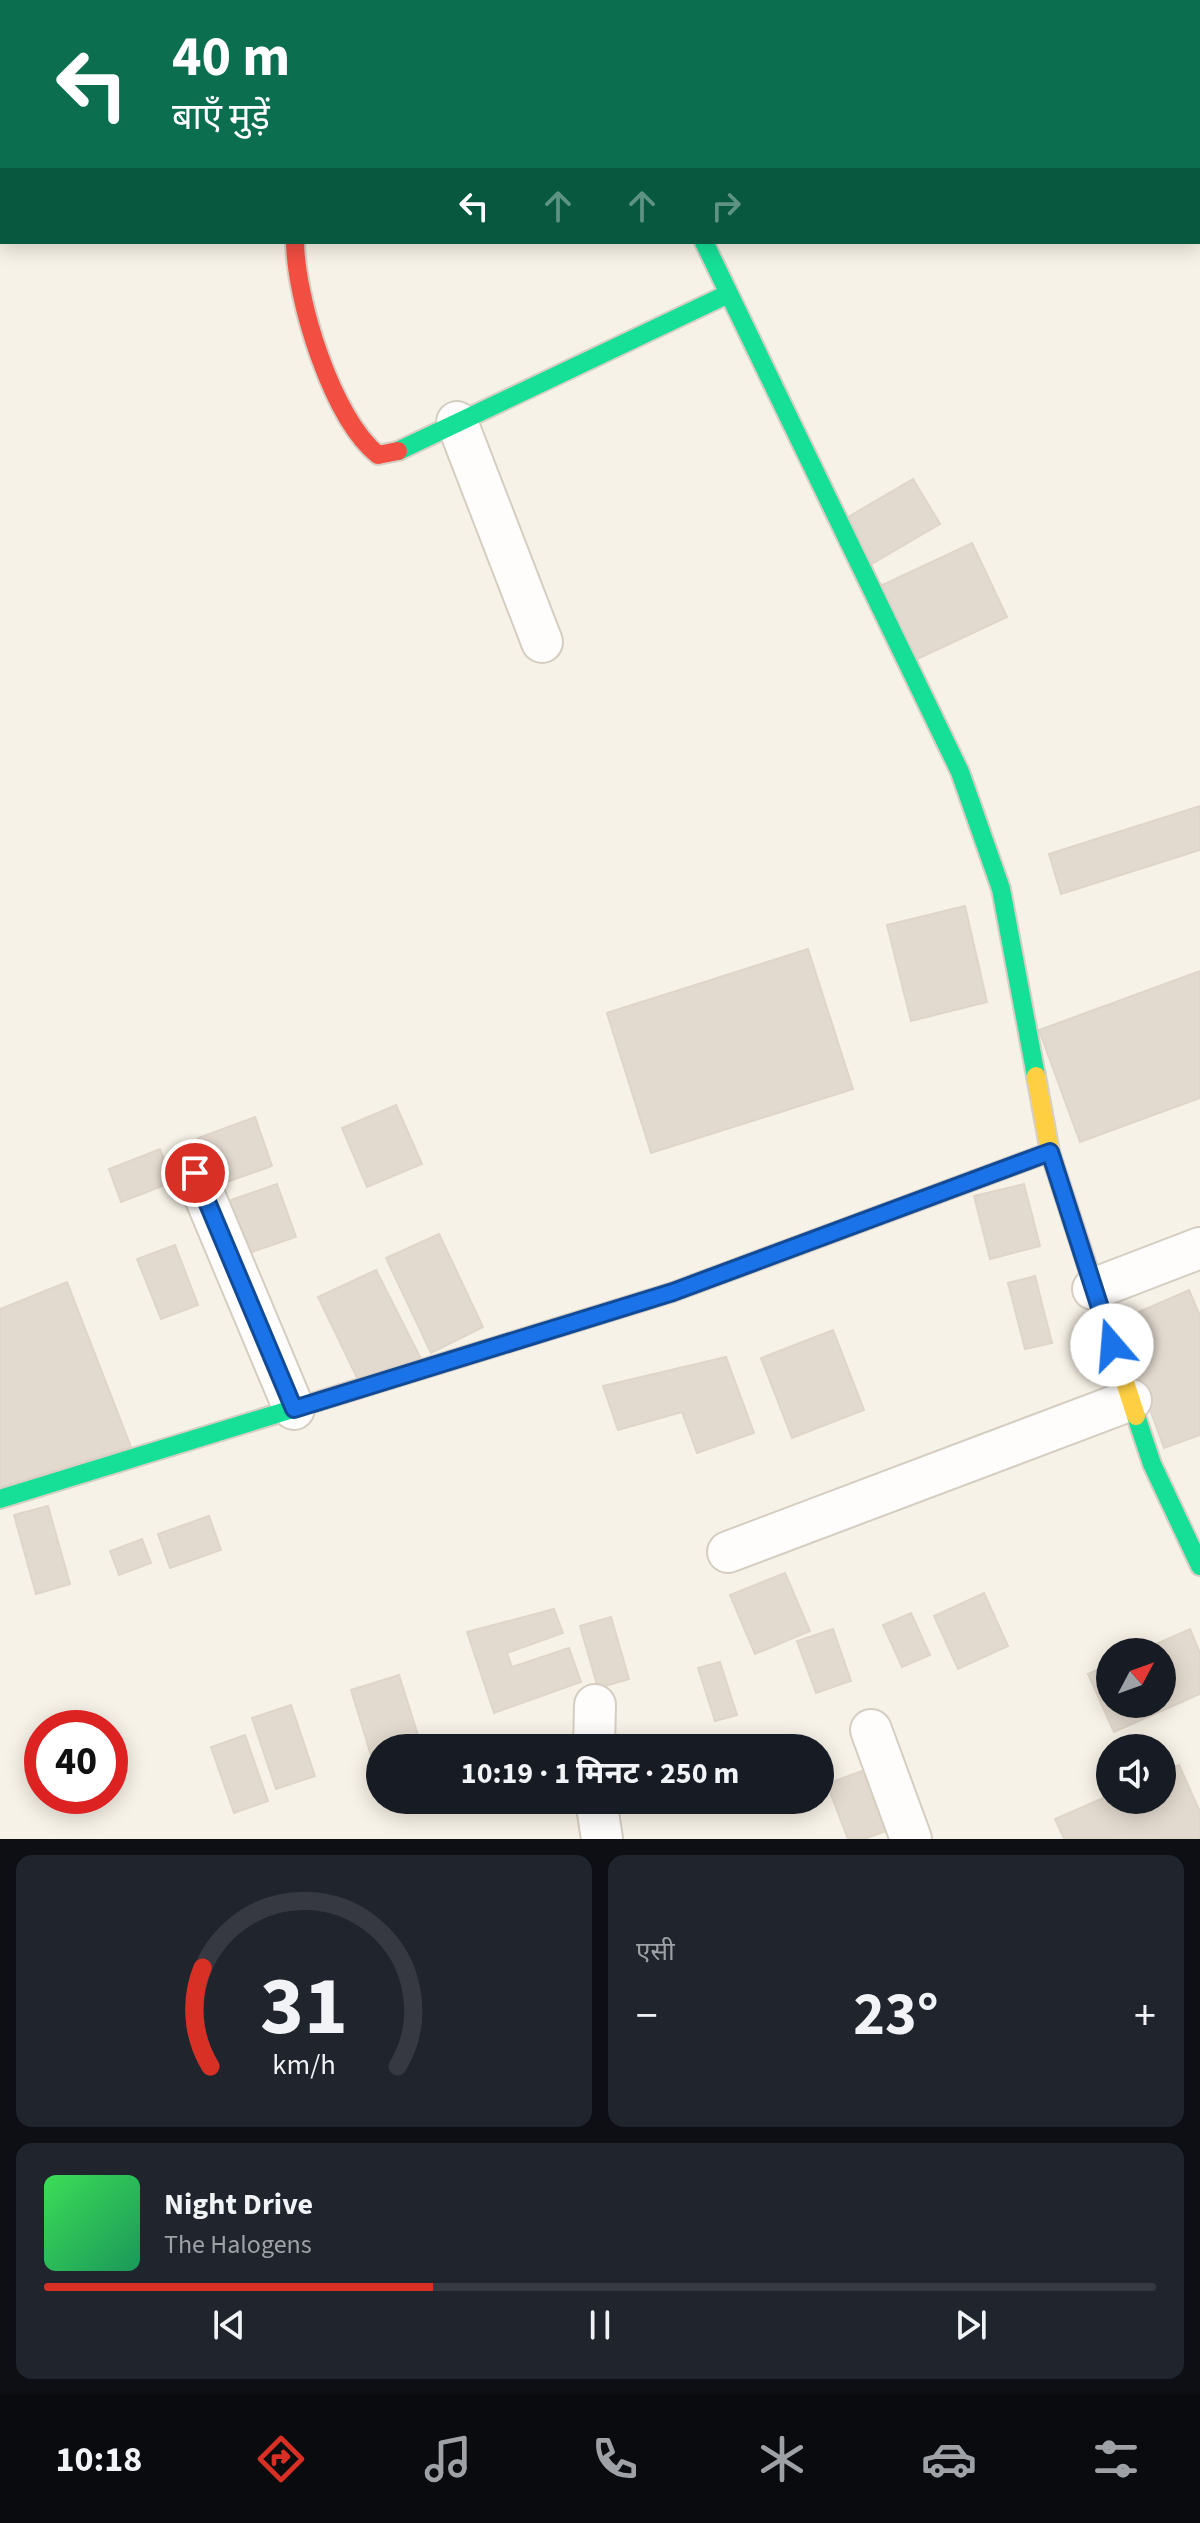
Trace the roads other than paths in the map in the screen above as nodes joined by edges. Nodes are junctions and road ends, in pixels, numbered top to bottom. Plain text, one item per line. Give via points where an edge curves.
1 (295, 244) edge
2 (705, 244) edge
3 (728, 294) junction
4 (457, 422) junction
5 (542, 642) dead end
6 (1050, 1152) junction
7 (195, 1173) dead end
8 (1200, 1248) edge
9 (1093, 1289) junction
10 (1131, 1400) junction
11 (294, 1409) junction
12 (0, 1499) edge
13 (728, 1552) dead end
14 (1200, 1566) edge
15 (595, 1705) dead end
16 (871, 1730) dead end
17 (594, 1734) edge
18 (911, 1839) edge

1 - 4 street via 299,304 369,450 393,453
2 - 3 street
3 - 4 street
3 - 6 street via 960,772 1001,889
4 - 5 street
6 - 9 street
6 - 11 street via 673,1292
7 - 11 street
8 - 9 street
9 - 10 street
10 - 13 street
10 - 14 street via 1152,1464
11 - 12 street
15 - 17 street
16 - 18 street

